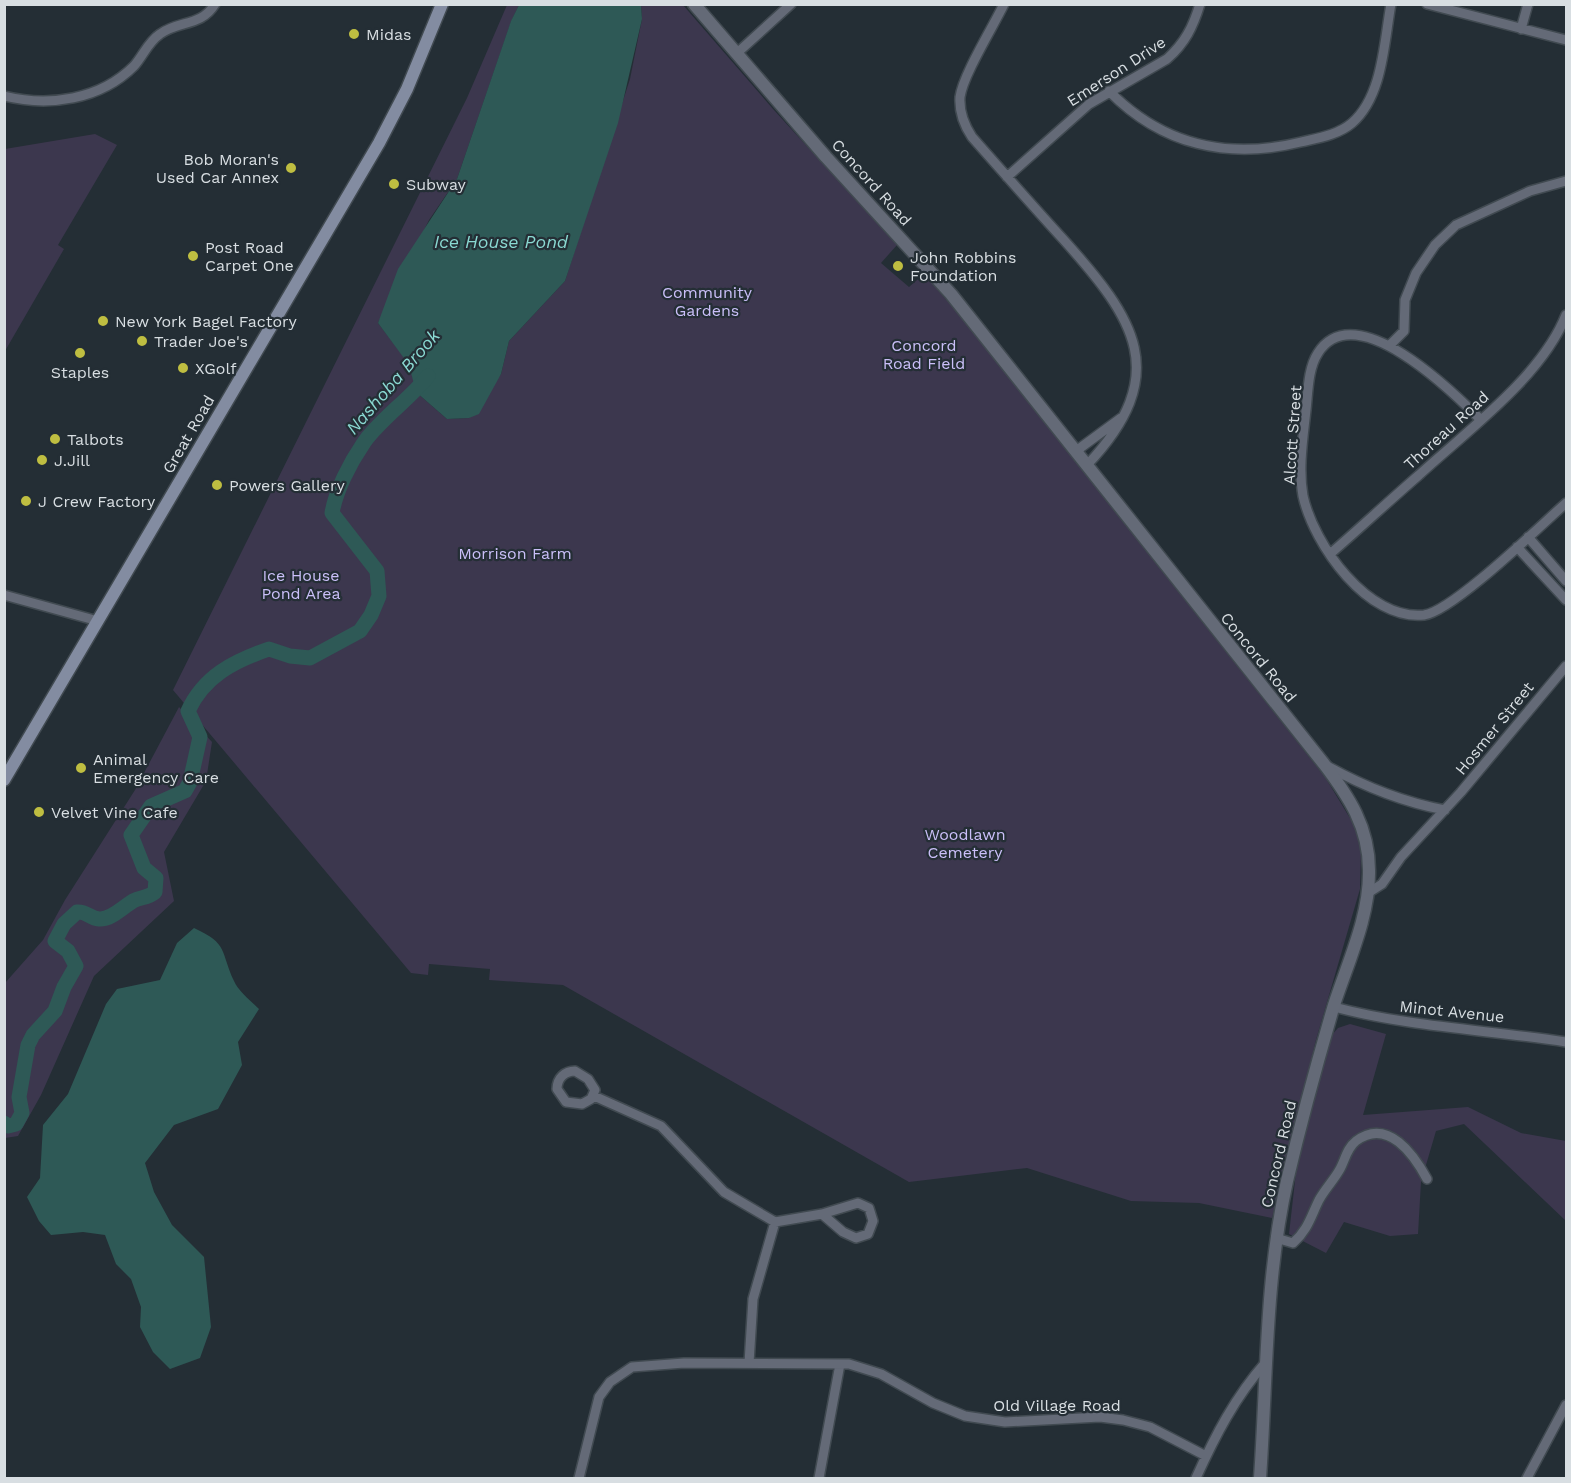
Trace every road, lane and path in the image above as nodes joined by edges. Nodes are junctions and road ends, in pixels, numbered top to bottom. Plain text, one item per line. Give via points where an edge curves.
1 (215, 4) edge
2 (442, 4) edge
3 (694, 4) edge
4 (791, 4) edge
5 (1004, 4) edge
6 (1200, 4) edge
7 (1391, 4) edge
8 (1427, 4) edge
9 (1528, 4) edge
10 (1521, 29) junction
11 (1566, 40) edge
12 (736, 54) junction
13 (1109, 91) junction
14 (4, 96) edge
15 (1007, 177) junction
16 (1566, 181) edge
17 (1566, 315) edge
18 (1390, 345) junction
19 (1127, 411) junction
20 (1480, 419) junction
21 (1076, 451) junction
22 (1087, 465) junction
23 (1566, 503) edge
24 (1528, 537) junction
25 (1517, 547) junction
26 (1330, 554) junction
27 (1566, 581) edge
28 (4, 595) edge
29 (1566, 600) edge
30 (98, 621) junction
31 (1566, 666) edge
32 (1323, 764) junction
33 (4, 780) edge
34 (1444, 810) junction
35 (1368, 893) junction
36 (1334, 1007) junction
37 (1566, 1042) edge
38 (594, 1096) dead end
39 (1427, 1179) dead end
40 (822, 1214) junction
41 (775, 1222) junction
42 (1276, 1238) junction
43 (1266, 1362) junction
44 (749, 1363) junction
45 (840, 1364) junction
46 (1566, 1405) edge
47 (1206, 1456) junction
48 (579, 1479) edge
49 (819, 1479) edge
50 (1196, 1479) edge
51 (1260, 1479) edge
52 (1527, 1479) edge

1 - 14 street via 202,19 159,34 129,70 94,92 51,101
2 - 30 main road, Great Road via 379,143
3 - 12 street, Concord Road
4 - 12 street
5 - 15 street via 963,88 960,104 968,130
6 - 13 street, Emerson Drive via 1195,22 1178,49
7 - 13 street via 1378,80 1364,108 1352,123 1322,137 1258,149 1192,144 1155,129 1127,110
8 - 10 street
9 - 10 street
10 - 11 street
12 - 21 street, Concord Road via 951,294
13 - 15 street, Emerson Drive via 1066,122
15 - 19 street via 1093,272 1126,321 1136,364 1135,389
16 - 18 street via 1530,191 1456,225 1435,245 1416,273 1405,300 1404,331
17 - 20 street, Thoreau Road via 1540,361
18 - 20 street, Alcott Street via 1453,391
18 - 26 street, Alcott Street via 1367,337 1340,338 1318,353 1311,372 1301,476 1308,512
19 - 21 street
19 - 22 street via 1115,434
20 - 26 street, Thoreau Road
21 - 22 street, Concord Road
22 - 32 street, Concord Road
23 - 24 street, Alcott Street
24 - 25 street, Alcott Street
24 - 27 street
25 - 26 street, Alcott Street via 1463,592 1426,615 1397,614 1372,599
25 - 29 street
28 - 30 street
30 - 33 main road, Great Road
31 - 34 street, Hosmer Street
32 - 34 street via 1377,792
32 - 35 street, Concord Road via 1352,804 1366,836
34 - 35 street, Hosmer Street via 1379,887
35 - 36 street, Concord Road
36 - 37 street, Minot Avenue via 1371,1017
36 - 42 street, Concord Road
38 - 41 street via 661,1126 724,1192
39 - 42 street via 1417,1160 1400,1142 1381,1134 1363,1137 1349,1150 1305,1231 1293,1243
40 - 40 street via 854,1238 865,1236 872,1226 871,1212 861,1203
40 - 41 street
41 - 44 street via 753,1299
42 - 43 street, Concord Road
43 - 47 street via 1245,1386
43 - 51 street, Concord Road
44 - 45 street, Old Village Road
44 - 48 street, Old Village Road via 632,1367 610,1382 599,1397
45 - 47 street, Old Village Road via 882,1374 965,1416 1005,1422 1100,1417 1137,1422
45 - 49 street
46 - 52 street
47 - 50 street

